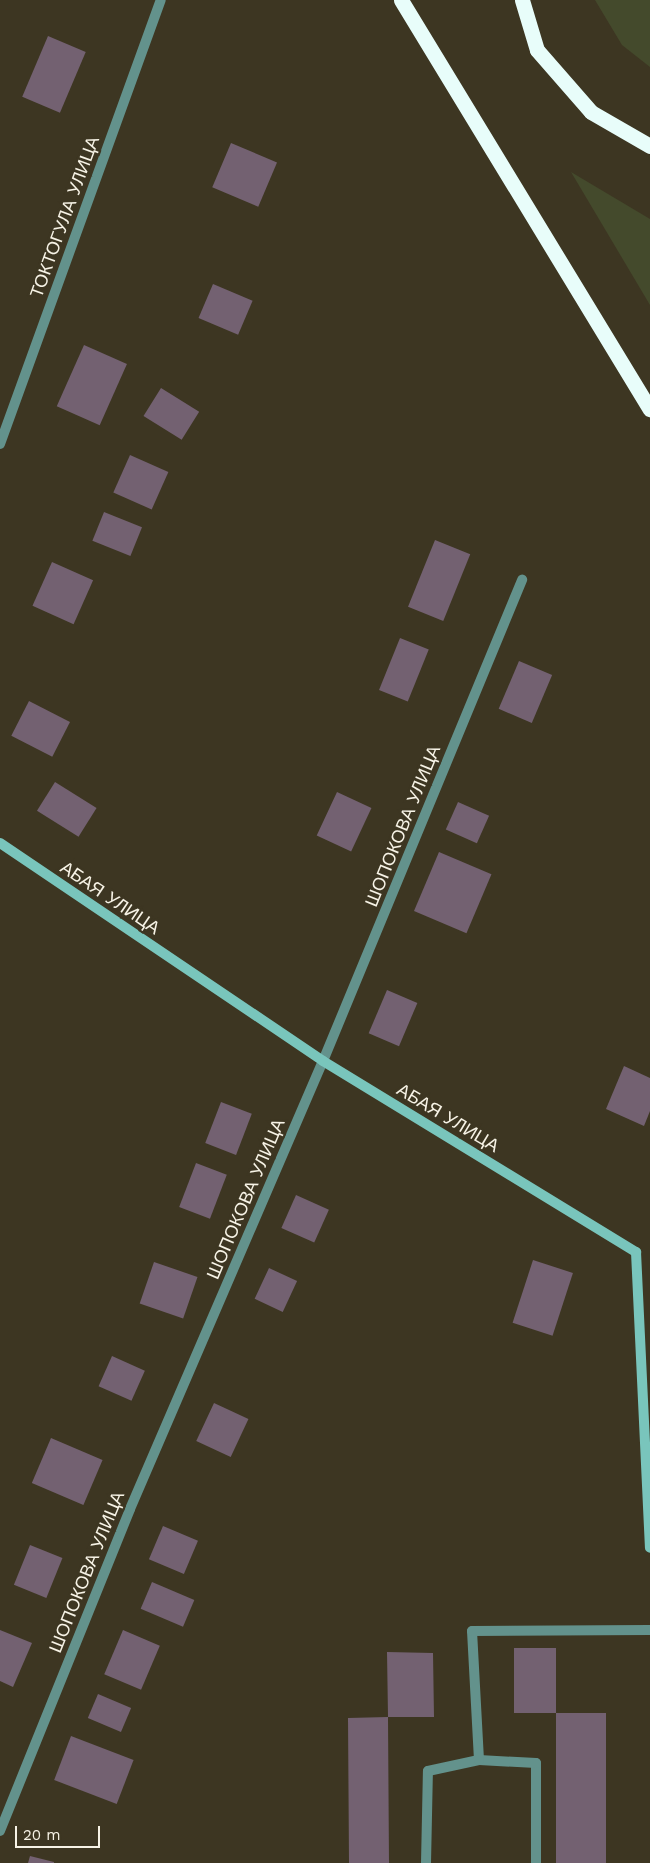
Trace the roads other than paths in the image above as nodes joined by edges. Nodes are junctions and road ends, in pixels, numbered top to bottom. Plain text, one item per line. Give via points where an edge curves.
1 (161, 0) edge
2 (401, 0) edge
3 (522, 0) edge
4 (650, 146) edge
5 (650, 409) edge
6 (0, 444) edge
7 (522, 580) dead end
8 (0, 843) edge
9 (323, 1061) junction
10 (650, 1548) edge
11 (650, 1630) edge
12 (479, 1760) junction
13 (0, 1831) edge
14 (426, 1863) edge
15 (536, 1863) edge

1 - 6 street, ТОКТОГУЛА УЛИЦА
2 - 5 highway
3 - 4 highway via 537,50 591,112
7 - 9 street, ШОПОКОВА УЛИЦА
8 - 9 street, АБАЯ УЛИЦА
9 - 10 street, АБАЯ УЛИЦА via 636,1252
9 - 13 street, ШОПОКОВА УЛИЦА via 130,1509
11 - 12 street via 472,1631
12 - 14 street via 428,1771
12 - 15 street via 536,1763

